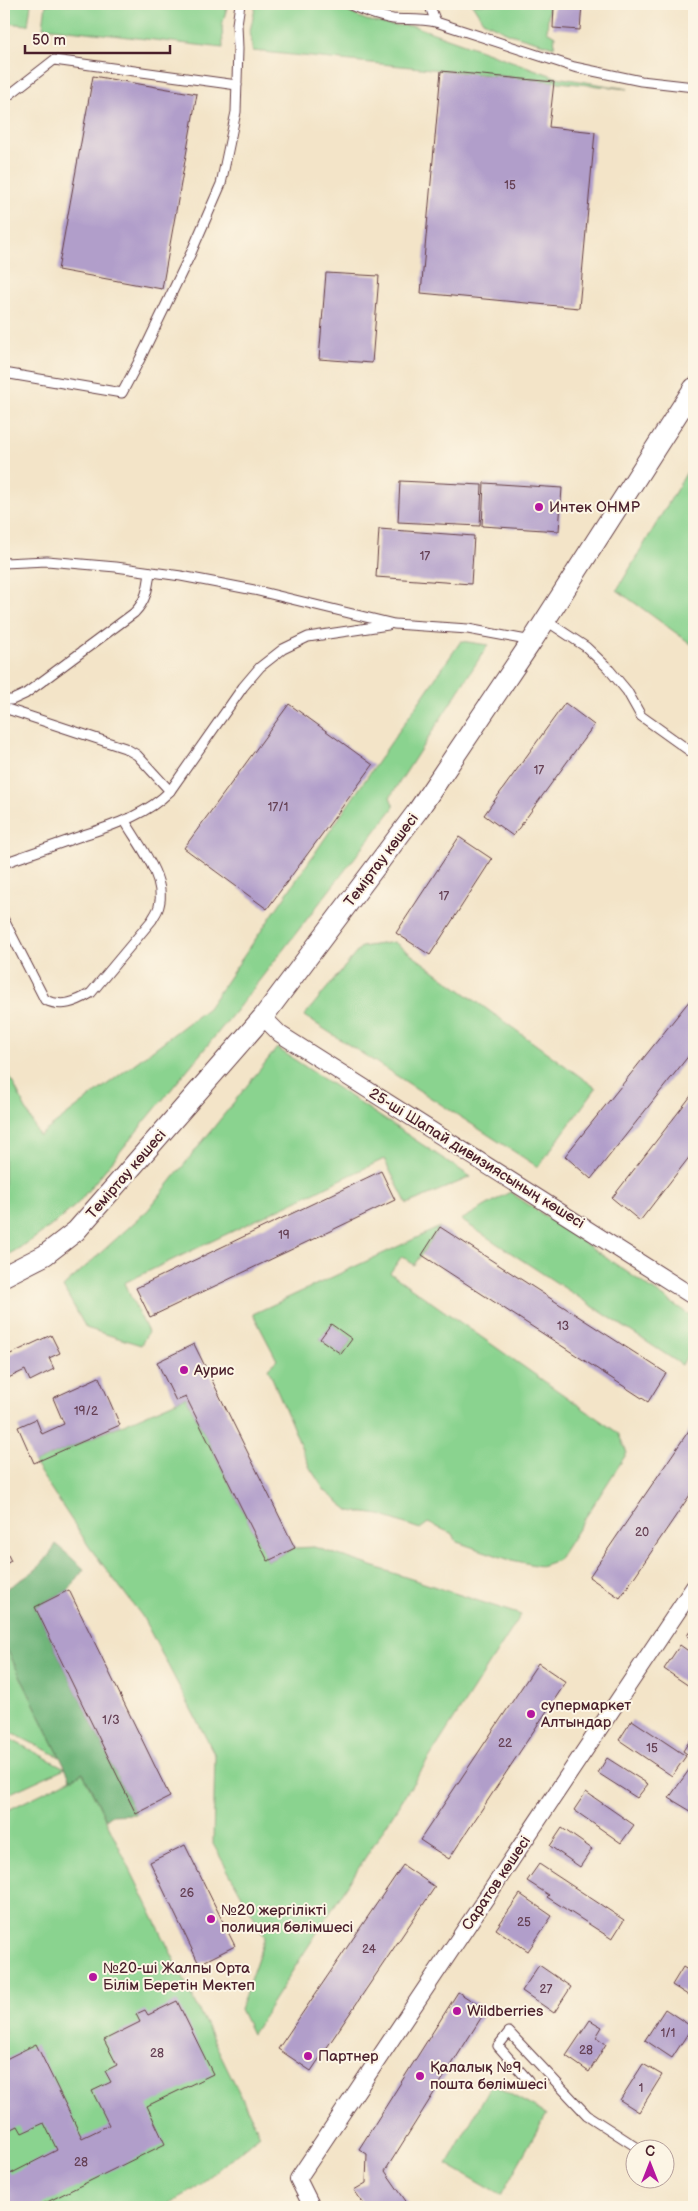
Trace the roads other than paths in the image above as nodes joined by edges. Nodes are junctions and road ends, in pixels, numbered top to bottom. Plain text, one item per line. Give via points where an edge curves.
1 (240, 4) edge
2 (348, 4) edge
3 (429, 4) edge
4 (436, 22) junction
5 (237, 85) junction
6 (694, 87) edge
7 (4, 99) edge
8 (4, 373) edge
9 (694, 388) edge
10 (4, 563) edge
11 (150, 572) junction
12 (546, 620) junction
13 (394, 624) junction
14 (532, 641) junction
15 (4, 700) edge
16 (4, 708) edge
17 (694, 754) edge
18 (170, 792) junction
19 (125, 821) junction
20 (4, 863) edge
21 (4, 920) edge
22 (263, 1017) junction
23 (4, 1276) edge
24 (694, 1297) edge
25 (694, 1587) edge
26 (528, 2080) dead end
27 (626, 2140) edge
28 (312, 2207) edge

1 - 5 lane via 236,24
2 - 4 lane via 393,19
3 - 4 lane
4 - 6 lane via 574,67 641,81
5 - 7 lane via 54,60
5 - 8 lane via 236,112 221,184 192,253 122,392
9 - 12 street, Теміртау көшесі
10 - 11 lane via 47,561
11 - 13 lane via 254,590
11 - 15 lane via 148,591 134,613 25,694
12 - 14 street, Теміртау көшесі
12 - 17 lane via 586,647 607,667 627,691 641,716
13 - 14 lane via 468,629
13 - 18 lane via 308,637 283,649 260,667 243,687
14 - 22 street, Теміртау көшесі via 420,810
16 - 18 lane via 125,748 137,755
18 - 19 lane via 150,808
19 - 20 lane
19 - 21 lane via 158,877 159,907 152,920 91,992 68,1004 54,1004 46,1000
22 - 23 street, Теміртау көшесі via 76,1231 45,1255
22 - 24 street, 25-ші Шапай дивизиясының көшесі via 280,1034
25 - 28 street, Саратов көшесі via 298,2179
26 - 27 lane via 498,2046 510,2032 587,2115

